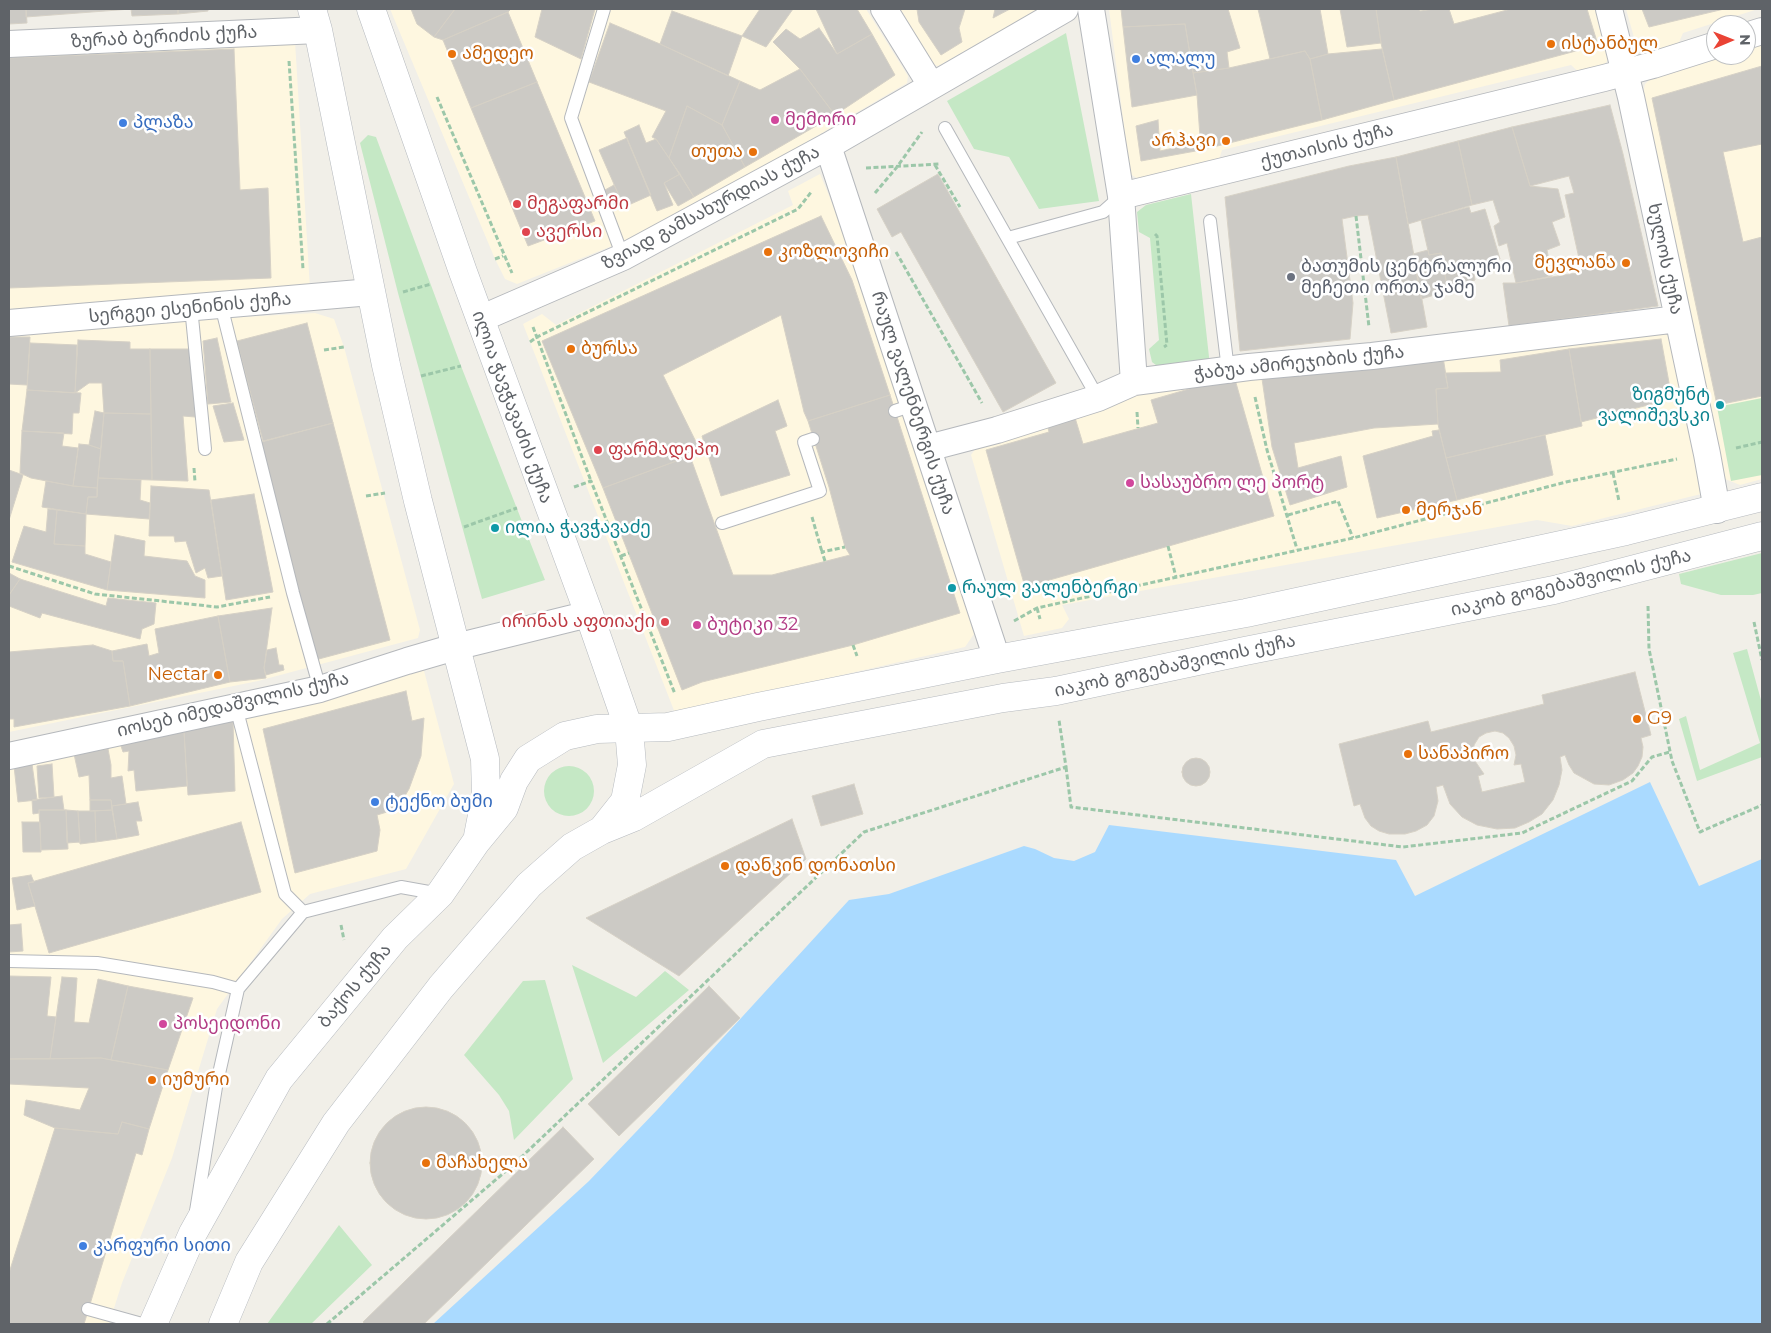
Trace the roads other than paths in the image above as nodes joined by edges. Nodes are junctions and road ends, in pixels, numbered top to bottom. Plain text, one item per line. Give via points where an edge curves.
1 (371, 9) edge
2 (604, 9) edge
3 (1065, 9) edge
4 (1091, 9) edge
5 (1609, 9) edge
6 (889, 13) edge
7 (315, 19) edge
8 (9, 44) edge
9 (1706, 48) edge
10 (1626, 72) junction
11 (931, 85) junction
12 (945, 128) dead end
13 (828, 146) junction
14 (1121, 196) junction
15 (1210, 220) dead end
16 (1008, 238) junction
17 (623, 257) junction
18 (371, 292) junction
19 (221, 305) junction
20 (191, 308) junction
21 (480, 319) junction
22 (1678, 320) junction
23 (9, 323) edge
24 (1239, 368) junction
25 (1134, 382) junction
26 (1098, 398) junction
27 (813, 438) dead end
28 (928, 448) junction
29 (205, 449) dead end
30 (1762, 497) edge
31 (1717, 510) junction
32 (722, 523) dead end
33 (1762, 536) edge
34 (589, 614) junction
35 (455, 647) junction
36 (997, 659) junction
37 (320, 689) junction
38 (236, 708) junction
39 (629, 729) junction
40 (9, 756) edge
41 (602, 830) junction
42 (476, 842) junction
43 (440, 894) junction
44 (303, 912) junction
45 (9, 961) edge
46 (238, 989) junction
47 (193, 1233) junction
48 (88, 1309) dead end
49 (142, 1324) edge
50 (153, 1324) edge
51 (223, 1324) edge

1 - 21 main road, ილია ჭავჭავაძის ქუჩა
2 - 17 lane via 570,118
3 - 11 street, ზვიად გამსახურდიას ქუჩა
4 - 14 street
5 - 10 street, ხულოს ქუჩა
6 - 11 street
7 - 8 street, ზურაბ ბერიძის ქუჩა via 287,31
7 - 18 main road
9 - 10 street, ქუთაისის ქუჩა
10 - 14 street, ქუთაისის ქუჩა
10 - 22 street, ხულოს ქუჩა
11 - 13 street, ზვიად გამსახურდიას ქუჩა
12 - 16 lane
13 - 17 street, ზვიად გამსახურდიას ქუჩა
13 - 28 street, რაულ ვალენბერგის ქუჩა via 904,408
14 - 16 lane via 1103,212
14 - 25 street
15 - 24 lane
16 - 26 lane
17 - 21 street, ზვიად გამსახურდიას ქუჩა
18 - 19 street, სერგეი ესენინის ქუჩა
18 - 35 main road
19 - 20 street, სერგეი ესენინის ქუჩა
19 - 37 lane
20 - 23 street, სერგეი ესენინის ქუჩა
20 - 29 lane
21 - 34 main road, ილია ჭავჭავაძის ქუჩა
22 - 24 street, ჭაბუა ამირეჯიბის ქუჩა via 1372,356
22 - 31 street, ხულოს ქუჩა
24 - 25 street, ჭაბუა ამირეჯიბის ქუჩა
25 - 26 street, ჭაბუა ამირეჯიბის ქუჩა
26 - 28 street, ჭაბუა ამირეჯიბის ქუჩა via 1004,433
27 - 32 lane via 804,442 820,491
28 - 36 street, რაულ ვალენბერგის ქუჩა
30 - 31 main road, იაკობ გოგებაშვილის ქუჩა
31 - 36 main road, იაკობ გოგებაშვილის ქუჩა via 1246,613
33 - 41 main road, იაკობ გოგებაშვილის ქუჩა via 1554,590 1056,691 763,744 634,817
34 - 35 street, იოსებ იმედაშვილის ქუჩა
34 - 39 main road, ილია ჭავჭავაძის ქუჩა
35 - 37 street, იოსებ იმედაშვილის ქუჩა
35 - 42 main road via 485,759 486,795
36 - 39 main road, იაკობ გოგებაშვილის ქუჩა via 668,727
37 - 38 street, იოსებ იმედაშვილის ქუჩა
38 - 40 street, იოსებ იმედაშვილის ქუჩა
38 - 44 lane via 285,894
39 - 41 main road, ილია ჭავჭავაძის ქუჩა via 632,765 624,801
39 - 42 main road, ბაქოს ქუჩა via 597,729 565,736 528,759 504,808
41 - 51 main road via 572,847 530,885 441,987 347,1108 249,1262
42 - 43 main road, ბაქოს ქუჩა
43 - 44 lane via 401,887
43 - 47 main road, ბაქოს ქუჩა via 395,938 279,1079
44 - 46 lane
45 - 46 lane via 97,963
46 - 47 lane via 216,1087
47 - 50 main road, ბაქოს ქუჩა
48 - 49 lane

